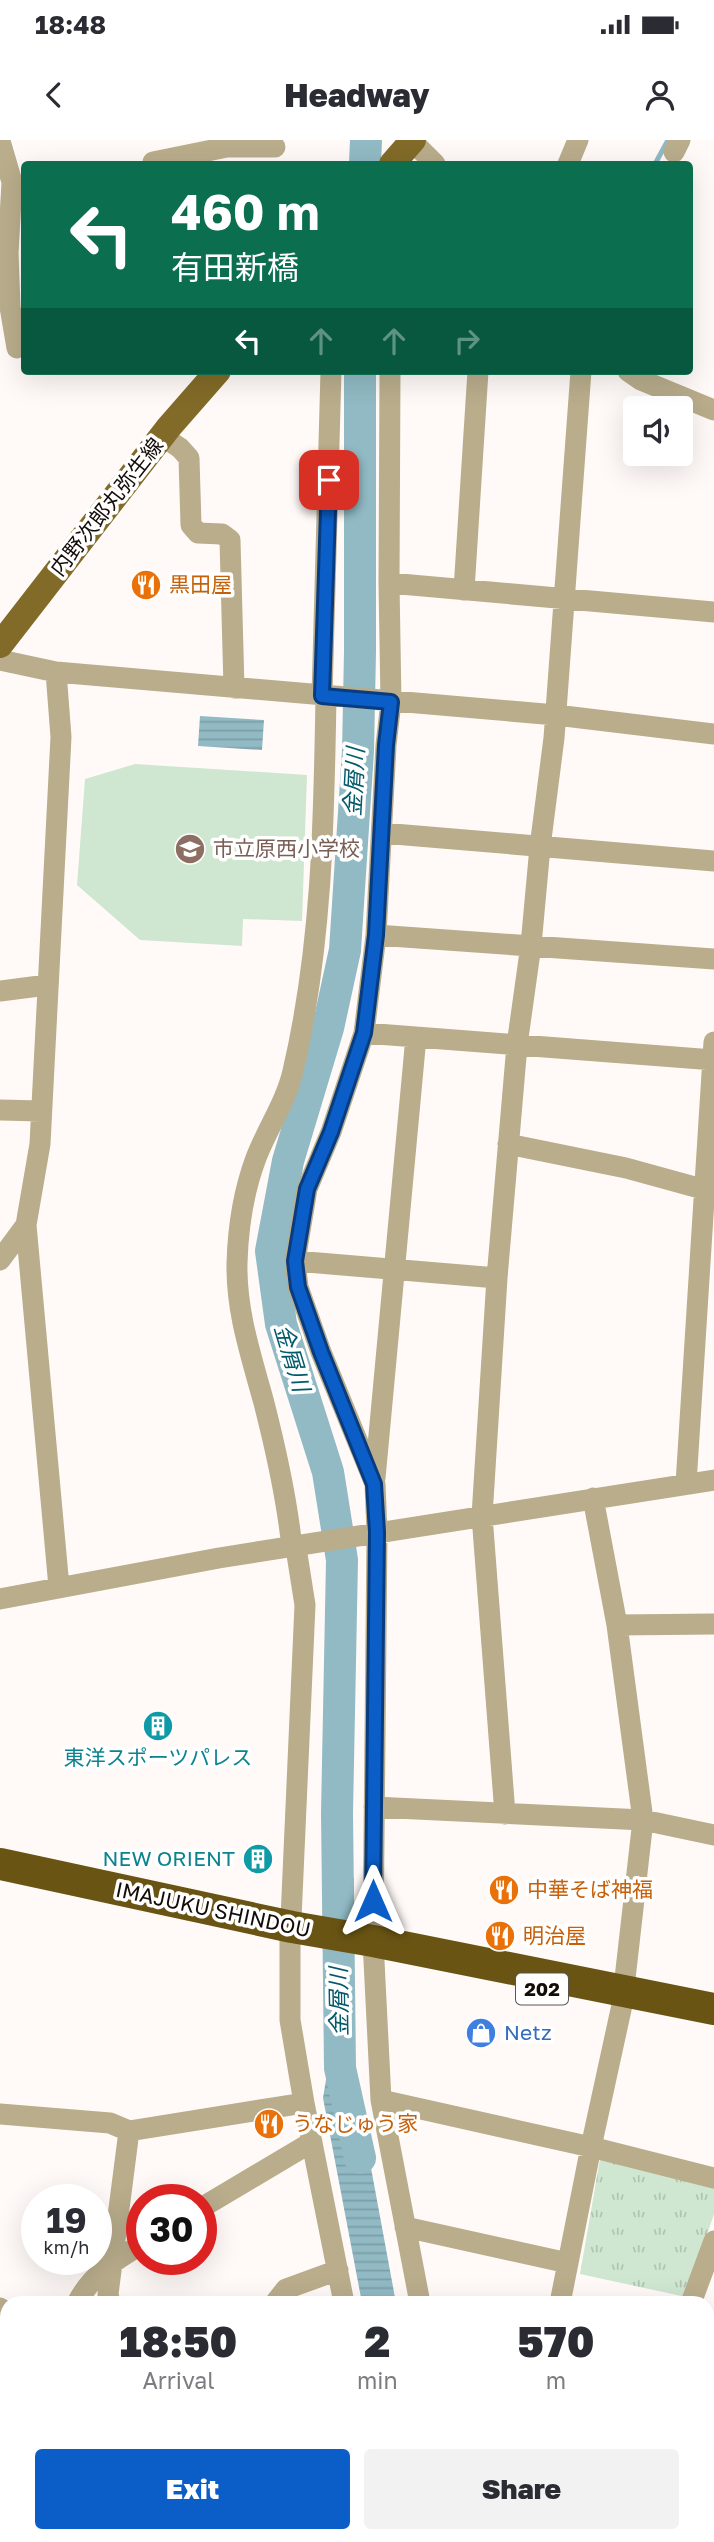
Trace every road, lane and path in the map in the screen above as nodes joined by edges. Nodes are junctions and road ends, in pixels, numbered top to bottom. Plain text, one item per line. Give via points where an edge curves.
1 (412, 140) edge
2 (578, 140) edge
3 (1, 146) edge
4 (275, 150) edge
5 (158, 161) edge
6 (394, 161) edge
7 (432, 161) edge
8 (569, 161) edge
9 (14, 349) edge
10 (215, 375) edge
11 (331, 375) edge
12 (390, 375) edge
13 (478, 375) edge
14 (581, 375) edge
15 (634, 375) edge
16 (714, 411) edge
17 (162, 436) junction
18 (388, 583) junction
19 (464, 590) junction
20 (562, 599) junction
21 (714, 612) edge
22 (0, 645) edge
23 (0, 660) edge
24 (57, 671) junction
25 (234, 688) junction
26 (324, 696) junction
27 (391, 702) junction
28 (555, 715) junction
29 (714, 734) edge
30 (382, 833) junction
31 (540, 848) junction
32 (714, 861) edge
33 (376, 935) junction
34 (531, 945) junction
35 (714, 959) edge
36 (47, 985) junction
37 (0, 991) edge
38 (364, 1033) junction
39 (416, 1037) junction
40 (517, 1045) junction
41 (714, 1054) edge
42 (0, 1110) edge
43 (41, 1111) junction
44 (509, 1144) junction
45 (706, 1190) junction
46 (26, 1225) junction
47 (0, 1260) edge
48 (295, 1261) junction
49 (394, 1269) junction
50 (497, 1278) junction
51 (714, 1480) edge
52 (374, 1484) junction
53 (686, 1484) junction
54 (593, 1498) junction
55 (482, 1516) junction
56 (377, 1532) junction
57 (294, 1548) junction
58 (59, 1587) junction
59 (0, 1599) edge
60 (714, 1624) edge
61 (617, 1625) junction
62 (374, 1807) junction
63 (505, 1814) junction
64 (643, 1820) junction
65 (714, 1835) edge
66 (0, 1864) edge
67 (0, 1882) edge
68 (291, 1934) junction
69 (372, 1949) junction
70 (623, 1998) junction
71 (714, 2010) edge
72 (714, 2026) edge
73 (381, 2100) junction
74 (304, 2104) junction
75 (0, 2113) edge
76 (129, 2131) junction
77 (312, 2142) junction
78 (591, 2147) junction
79 (714, 2178) edge
80 (217, 2198) edge
81 (405, 2227) junction
82 (714, 2241) edge
83 (126, 2254) edge
84 (112, 2262) joint
85 (568, 2263) junction
86 (338, 2270) junction
87 (98, 2275) edge
88 (110, 2275) edge
89 (82, 2296) edge
90 (108, 2296) edge
91 (280, 2296) edge
92 (343, 2296) edge
93 (419, 2296) edge
94 (561, 2296) edge
95 (694, 2296) edge

1 - 6 main road
1 - 7 street
2 - 8 street
3 - 9 street via 12,182 9,253
4 - 5 street via 227,147
10 - 17 main road, 内野次郎丸弥生線
11 - 26 street
12 - 18 street
13 - 19 street
14 - 20 street
15 - 16 street
17 - 22 main road, 内野次郎丸弥生線
17 - 25 street via 189,458 191,525 198,533 222,534 230,540
18 - 19 street
18 - 27 street
19 - 20 street
20 - 21 street
20 - 28 street
23 - 24 street
24 - 25 street
24 - 36 street via 61,737
25 - 26 street
26 - 27 street
26 - 57 street via 320,896 314,947 293,1072 256,1159 237,1260 243,1328
27 - 28 street
27 - 30 street
28 - 29 street
28 - 31 street
30 - 31 street
30 - 33 street
31 - 32 street
31 - 34 street
33 - 34 street
33 - 38 street
34 - 35 street
34 - 40 street
36 - 37 street
36 - 43 street
38 - 39 street
38 - 48 street via 307,1189
39 - 40 street
39 - 49 street
40 - 41 street
40 - 44 street
41 - 45 street
42 - 43 street
43 - 46 street
44 - 45 street
44 - 50 street
45 - 53 street
46 - 47 street
46 - 58 street
48 - 49 street
48 - 52 street via 298,1287 321,1352
49 - 50 street
49 - 52 street
50 - 55 street
51 - 53 street
52 - 56 street
53 - 54 street
54 - 55 street
54 - 61 street
55 - 56 street
55 - 63 street
56 - 57 street
56 - 62 street
57 - 58 street
57 - 68 street via 305,1605
58 - 59 street
60 - 61 street
61 - 64 street
62 - 63 street
62 - 69 street
63 - 64 street
64 - 65 street
64 - 70 street
66 - 68 highway, IMAJUKU SHINDOU / 202
67 - 68 highway, IMAJUKU SHINDOU / 202
68 - 69 highway, IMAJUKU SHINDOU / 202
68 - 74 street via 290,2020
69 - 70 highway, IMAJUKU SHINDOU / 202
69 - 73 street
70 - 71 highway, IMAJUKU SHINDOU / 202
70 - 72 highway, IMAJUKU SHINDOU / 202
70 - 78 street
73 - 78 street
73 - 81 street
74 - 76 street
74 - 77 street
75 - 76 street via 110,2123
76 - 84 street
77 - 80 street
77 - 86 street
78 - 79 street
78 - 85 street
81 - 85 street
81 - 93 street
82 - 95 street
83 - 84 street
85 - 94 street
86 - 91 street via 286,2288
86 - 92 street
87 - 89 street
88 - 90 street

